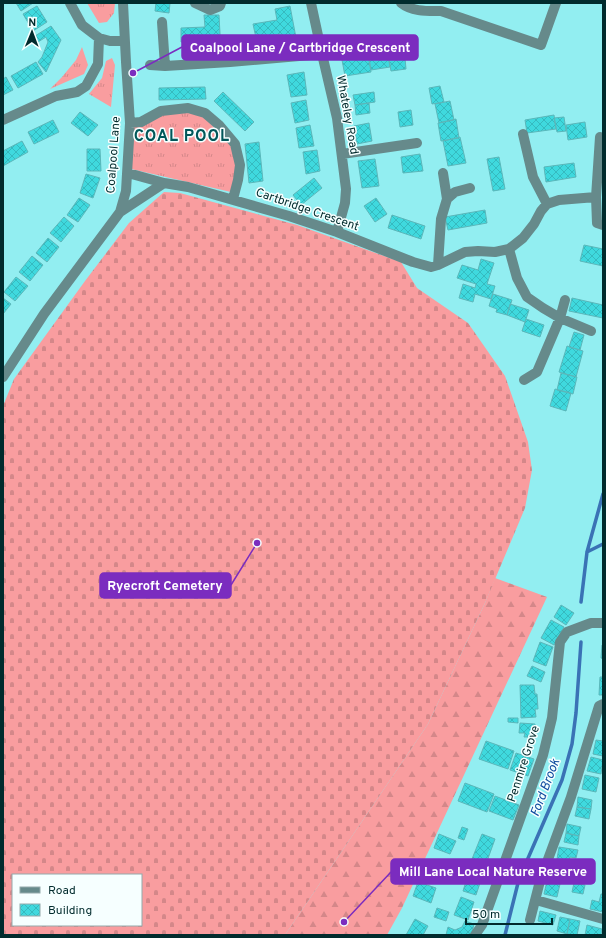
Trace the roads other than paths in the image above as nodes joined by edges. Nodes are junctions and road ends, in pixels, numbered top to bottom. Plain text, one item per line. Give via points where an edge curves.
1 (70, 3) edge
2 (123, 3) edge
3 (195, 3) edge
4 (221, 3) edge
5 (311, 3) edge
6 (401, 3) edge
7 (556, 3) edge
8 (162, 22) dead end
9 (99, 38) junction
10 (124, 42) junction
11 (367, 42) dead end
12 (322, 54) junction
13 (150, 65) dead end
14 (165, 66) junction
15 (3, 120) edge
16 (130, 123) junction
17 (523, 134) dead end
18 (600, 137) dead end
19 (417, 143) dead end
20 (342, 154) junction
21 (128, 173) junction
22 (443, 173) dead end
23 (164, 183) junction
24 (470, 188) dead end
25 (596, 197) junction
26 (233, 199) junction
27 (447, 199) junction
28 (547, 204) junction
29 (120, 212) junction
30 (603, 225) edge
31 (337, 232) junction
32 (509, 249) junction
33 (438, 265) junction
34 (566, 300) dead end
35 (560, 318) junction
36 (591, 331) dead end
37 (3, 377) edge
38 (524, 380) dead end
39 (603, 623) edge
40 (603, 704) edge
41 (536, 900) junction
42 (603, 919) edge
43 (530, 920) dead end
44 (475, 935) edge

1 - 9 street via 82,25
2 - 10 street, Coalpool Lane
3 - 4 street via 210,10
5 - 12 street, Whateley Road
6 - 7 street via 424,11 441,12 540,45
8 - 14 street
9 - 10 street
9 - 15 street via 98,64 86,86 77,92 56,96
10 - 16 street, Coalpool Lane
11 - 12 street via 353,40
12 - 14 street
12 - 20 street, Whateley Road via 337,118
13 - 14 street
16 - 21 street, Coalpool Lane
16 - 26 street via 141,122 161,111 188,108 205,113 235,144 240,164
17 - 28 street via 533,177
18 - 25 street
19 - 20 street
20 - 31 street, Whateley Road via 346,189
21 - 23 street, Cartbridge Crescent
21 - 29 street, Coalpool Lane
22 - 27 street
23 - 26 street, Cartbridge Crescent
23 - 29 street
24 - 27 street via 455,192
25 - 28 street via 559,200
25 - 30 street via 597,223
26 - 31 street, Cartbridge Crescent
27 - 33 street via 441,219
28 - 32 street via 523,238
29 - 37 street, Coalpool Lane via 44,314
31 - 33 street, Cartbridge Crescent via 413,262 431,267
32 - 33 street, Cartbridge Crescent via 495,252 465,252
32 - 35 street via 517,278 527,297
34 - 35 street
35 - 36 street
35 - 38 street via 537,372
39 - 44 street, Penmire Grove via 591,623 567,632 560,642 552,718 543,755 482,925
40 - 41 street via 599,706 571,797 540,881
41 - 42 street
41 - 43 street

